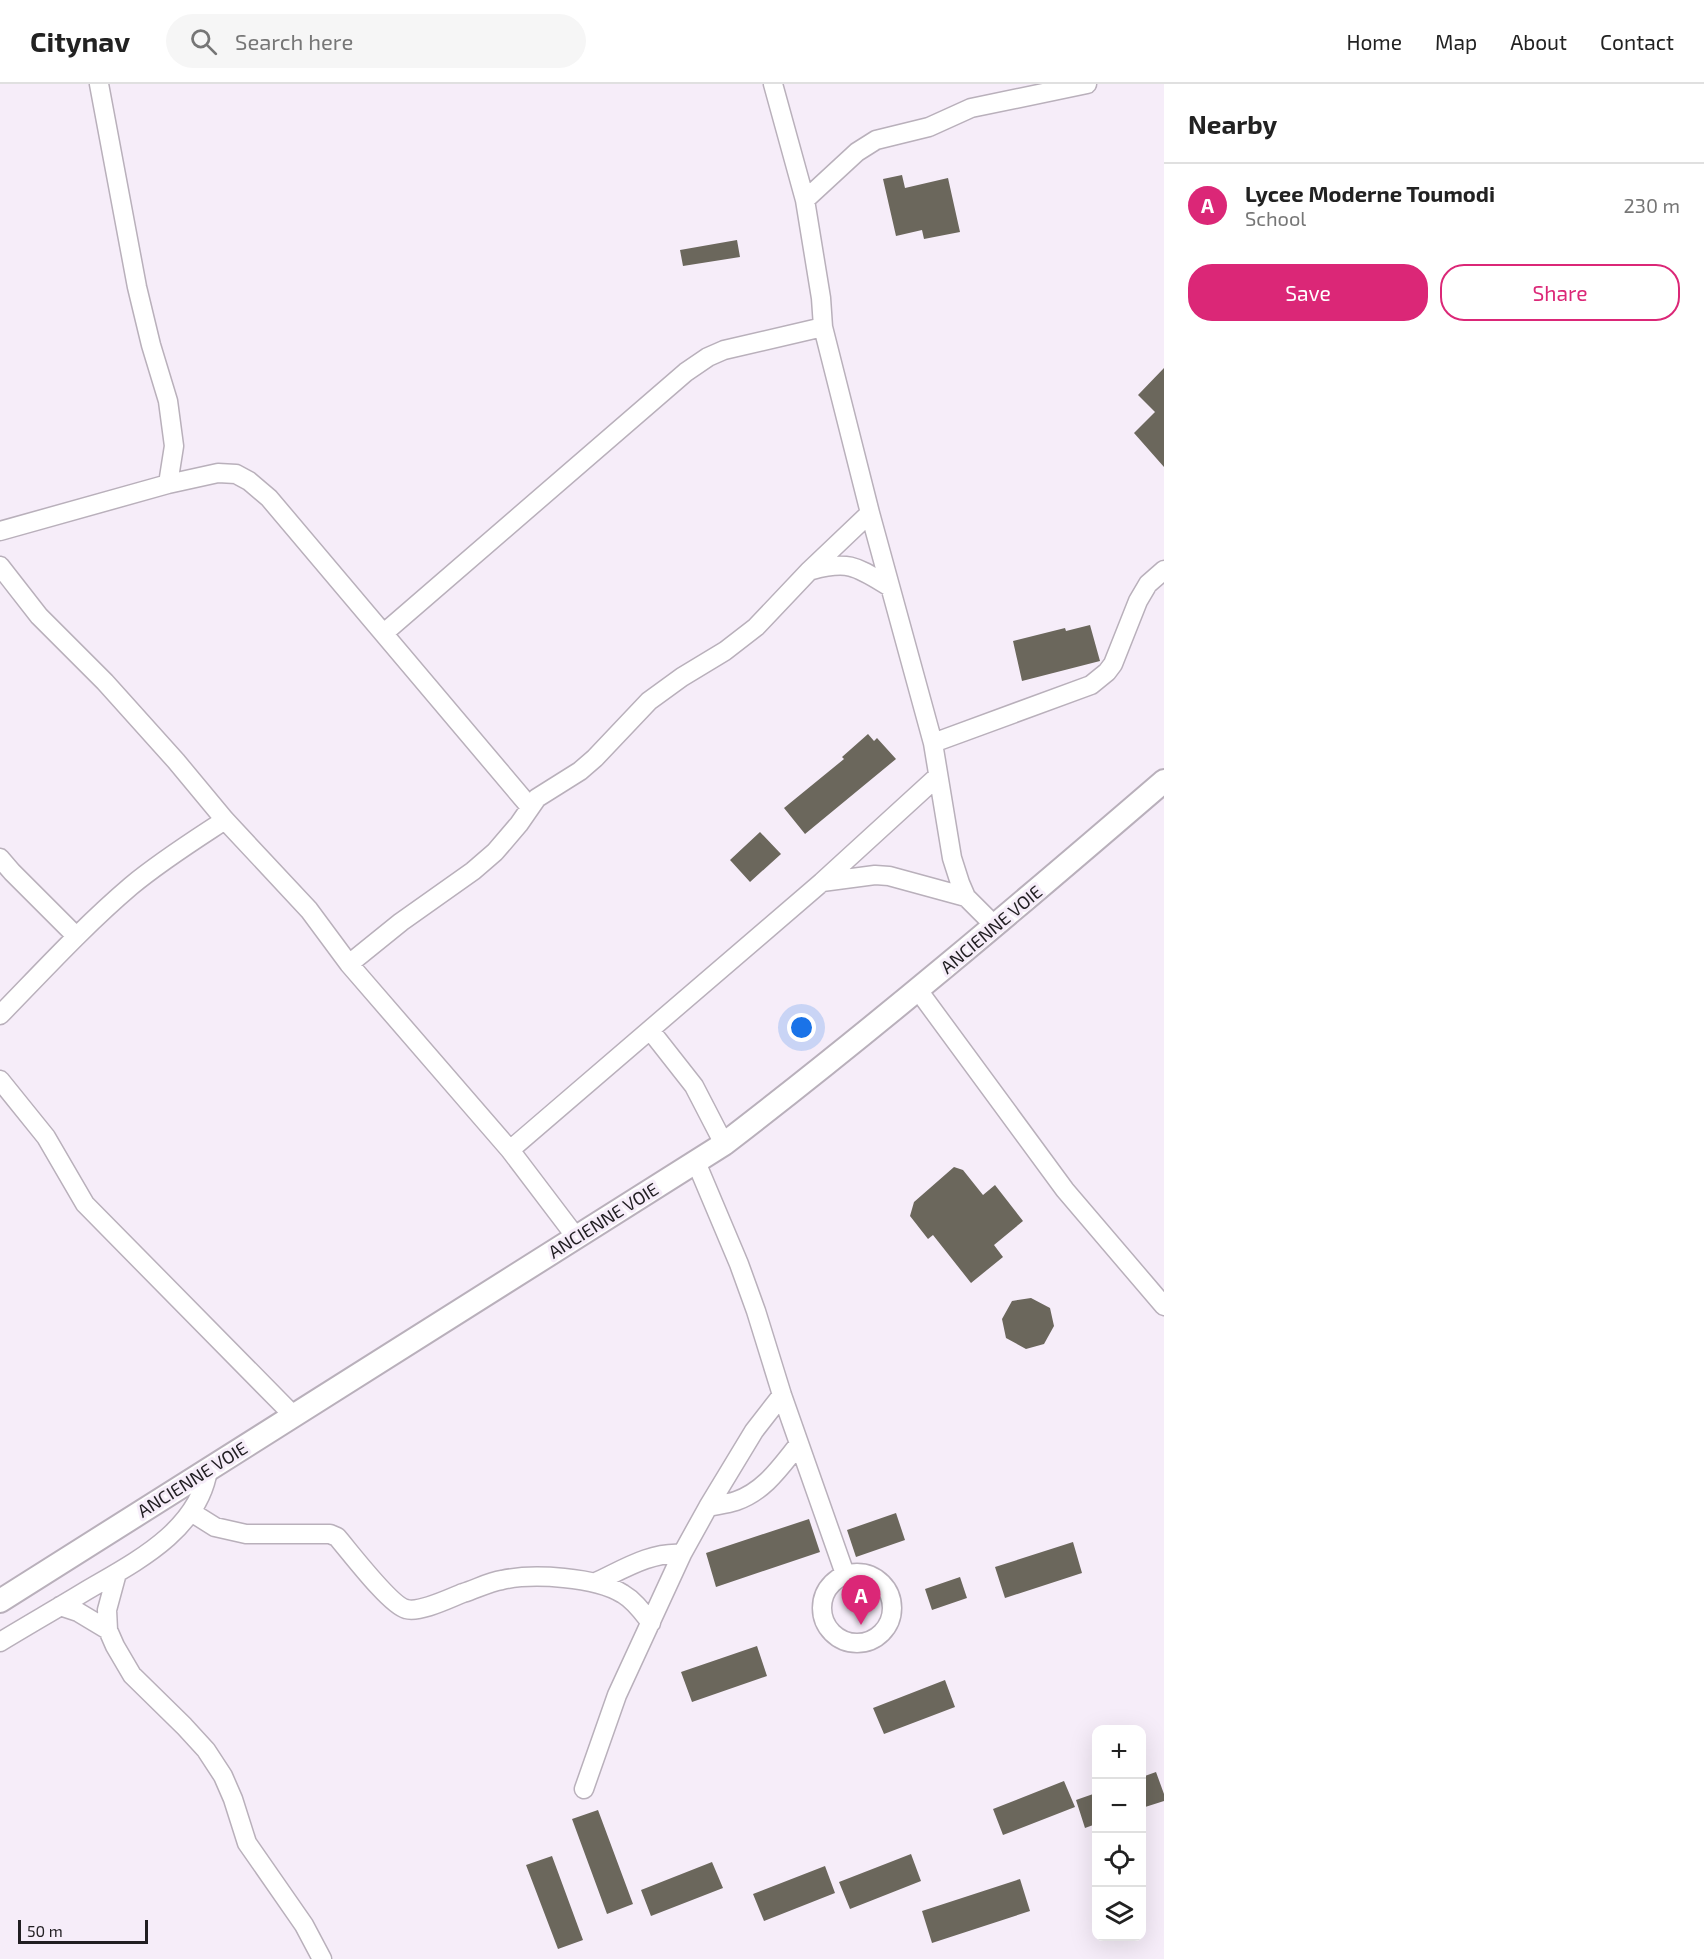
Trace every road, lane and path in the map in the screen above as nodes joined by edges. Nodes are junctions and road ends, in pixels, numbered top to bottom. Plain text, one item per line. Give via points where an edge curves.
1 (99, 84) edge
2 (773, 84) edge
3 (1087, 84) edge
4 (805, 200) junction
5 (823, 327) junction
6 (168, 484) junction
7 (870, 513) junction
8 (0, 531) edge
9 (0, 566) edge
10 (810, 570) junction
11 (1164, 570) edge
12 (890, 588) junction
13 (384, 633) junction
14 (933, 743) junction
15 (938, 776) junction
16 (1164, 781) edge
17 (530, 807) junction
18 (225, 820) junction
19 (0, 858) edge
20 (822, 882) junction
21 (966, 897) junction
22 (995, 926) junction
23 (76, 936) junction
24 (349, 964) junction
25 (918, 990) junction
26 (0, 1015) edge
27 (650, 1030) junction
28 (0, 1080) edge
29 (724, 1144) junction
30 (510, 1150) junction
31 (696, 1162) junction
32 (576, 1237) junction
33 (1164, 1306) edge
34 (782, 1395) junction
35 (293, 1415) junction
36 (799, 1444) junction
37 (208, 1470) junction
38 (708, 1507) junction
39 (191, 1512) junction
40 (682, 1554) junction
41 (117, 1573) junction
42 (845, 1574) dead end
43 (596, 1582) junction
44 (0, 1601) edge
45 (60, 1606) junction
46 (651, 1623) junction
47 (108, 1630) junction
48 (0, 1642) edge
49 (584, 1789) dead end
50 (322, 1959) edge

1 - 6 street via 137,287 168,401 174,446
2 - 4 street
3 - 4 street via 971,108 929,127 876,140
4 - 5 street
5 - 7 street
5 - 13 street via 724,350 686,372
6 - 8 street
6 - 13 street via 218,473 236,474 249,481 269,498
7 - 10 street
7 - 12 street
9 - 18 street via 39,616 105,682
10 - 12 street via 846,565
10 - 17 street via 756,627 649,701 595,758
11 - 14 street via 1144,590 1113,664 1101,678
12 - 14 street
13 - 17 street
14 - 15 street
15 - 20 street
15 - 21 street via 952,858
16 - 22 main road, ANCIENNE VOIE
17 - 24 street via 495,852
18 - 23 street via 132,886
18 - 24 street via 309,910
19 - 23 street
20 - 21 street via 889,876
20 - 27 street
21 - 22 street
22 - 25 main road, ANCIENNE VOIE
23 - 26 street
24 - 30 street
25 - 29 main road, ANCIENNE VOIE
25 - 33 street via 1065,1190
27 - 29 street via 694,1086
27 - 30 street
28 - 35 street via 46,1137 85,1204
29 - 31 main road, ANCIENNE VOIE
30 - 32 street
31 - 32 main road, ANCIENNE VOIE
31 - 34 street via 740,1264
32 - 35 main road, ANCIENNE VOIE
34 - 36 street
34 - 38 street via 754,1431
35 - 37 main road, ANCIENNE VOIE
36 - 38 street via 758,1490 736,1501
36 - 42 street
37 - 39 street via 201,1496
37 - 44 main road, ANCIENNE VOIE
38 - 40 street
39 - 41 street via 154,1549
39 - 43 street via 215,1527 246,1534 337,1537 404,1609 435,1604 510,1578
40 - 43 street via 653,1557
40 - 46 street
41 - 45 street
41 - 47 street via 107,1610
43 - 46 street via 630,1599
45 - 47 street
45 - 48 street
46 - 49 street via 617,1695
47 - 50 street via 132,1675 206,1750 223,1776 247,1843 304,1925

